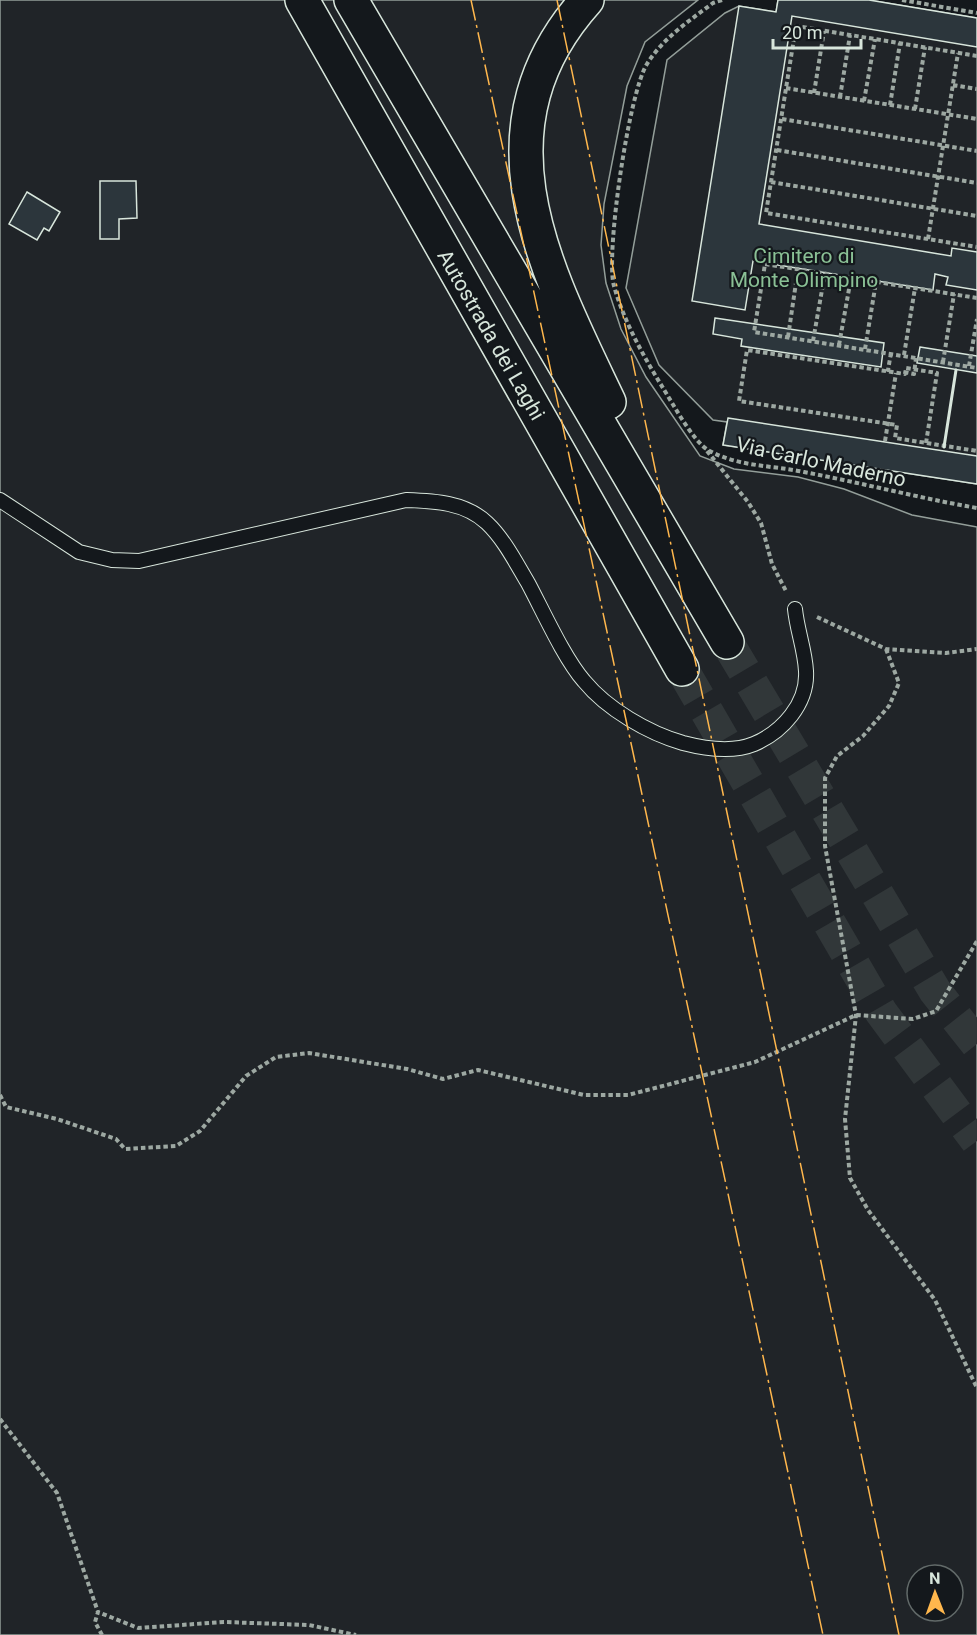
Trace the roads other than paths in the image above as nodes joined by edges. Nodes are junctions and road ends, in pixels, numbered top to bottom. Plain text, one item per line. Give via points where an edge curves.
1 (302, 0) edge
2 (351, 0) edge
3 (587, 0) edge
4 (0, 500) edge
5 (706, 604) junction
6 (795, 609) road end
7 (727, 642) tunnel mouth
8 (682, 669) tunnel mouth

1 - 8 highway, Autostrada dei Laghi
2 - 5 highway
3 - 5 highway via 552,51 533,98 526,154 530,201 551,280
4 - 6 lane via 79,552 112,560 139,561 406,500 439,501 468,510 487,523 514,559 583,681 632,719 669,739 700,747 750,746 771,737 788,721 802,696 806,672
5 - 7 highway

